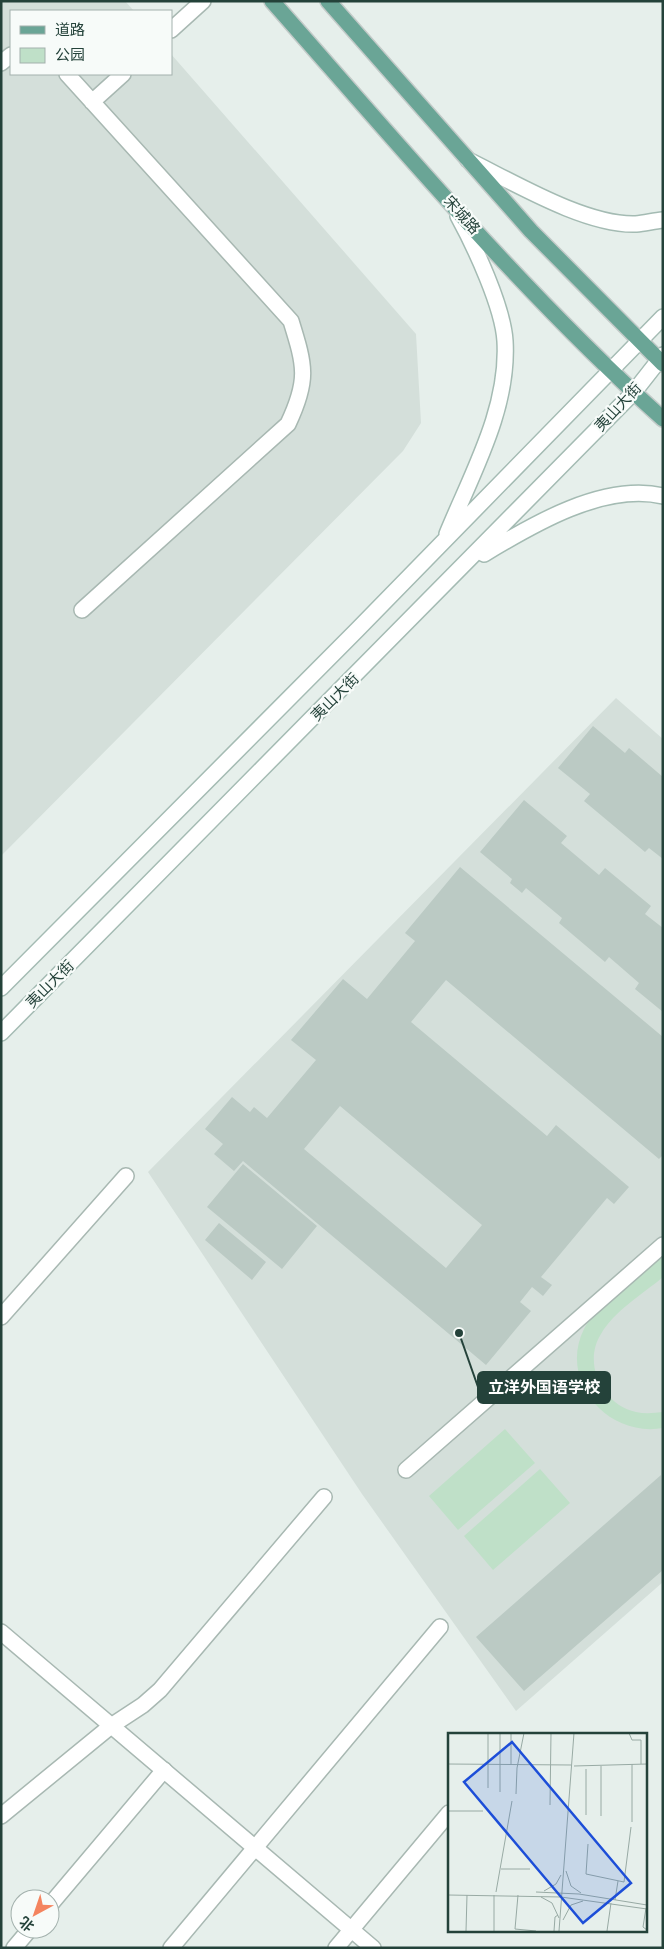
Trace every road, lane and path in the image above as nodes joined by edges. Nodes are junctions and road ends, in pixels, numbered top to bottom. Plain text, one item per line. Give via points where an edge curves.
1 (203, 1) edge
2 (272, 1) edge
3 (328, 1) edge
4 (172, 29) edge
5 (68, 75) edge
6 (122, 75) edge
7 (92, 102) junction
8 (468, 160) junction
9 (450, 202) junction
10 (663, 220) edge
11 (663, 317) edge
12 (641, 340) junction
13 (661, 360) edge
14 (612, 370) junction
15 (634, 392) junction
16 (663, 419) edge
17 (663, 496) edge
18 (444, 541) junction
19 (465, 565) junction
20 (82, 610) dead end
21 (1, 988) edge
22 (1, 1033) edge
23 (126, 1176) dead end
24 (663, 1245) edge
25 (1, 1317) edge
26 (406, 1470) dead end
27 (324, 1497) dead end
28 (440, 1627) dead end
29 (1, 1632) edge
30 (111, 1726) junction
31 (164, 1770) junction
32 (448, 1815) edge
33 (1, 1816) edge
34 (255, 1848) junction
35 (60, 1893) edge
36 (351, 1929) junction
37 (171, 1948) edge
38 (336, 1948) edge
39 (373, 1948) edge

1 - 4 main road
2 - 9 main road, 宋城路
3 - 8 main road
5 - 7 main road
6 - 7 main road
7 - 20 main road via 291,321 304,373 301,397 288,424
8 - 10 main road via 519,186 596,218 635,224
8 - 12 main road via 531,230
9 - 14 main road, 宋城路 via 500,259
9 - 18 main road via 474,244 505,340 502,383 490,432
11 - 12 main road, 夷山大街
12 - 13 main road
12 - 14 main road, 夷山大街
13 - 15 main road, 夷山大街
14 - 15 main road, 宋城路
14 - 18 main road, 夷山大街
15 - 16 main road, 宋城路
15 - 19 main road, 夷山大街
17 - 19 main road via 616,494 580,506 542,521
18 - 21 main road, 夷山大街
19 - 22 main road, 夷山大街
23 - 25 main road
24 - 26 main road
27 - 30 main road via 160,1690 144,1705
28 - 34 main road
29 - 30 main road
30 - 31 main road
30 - 33 main road
31 - 34 main road
31 - 35 main road
32 - 36 main road
34 - 36 main road
34 - 37 main road
36 - 38 main road
36 - 39 main road

